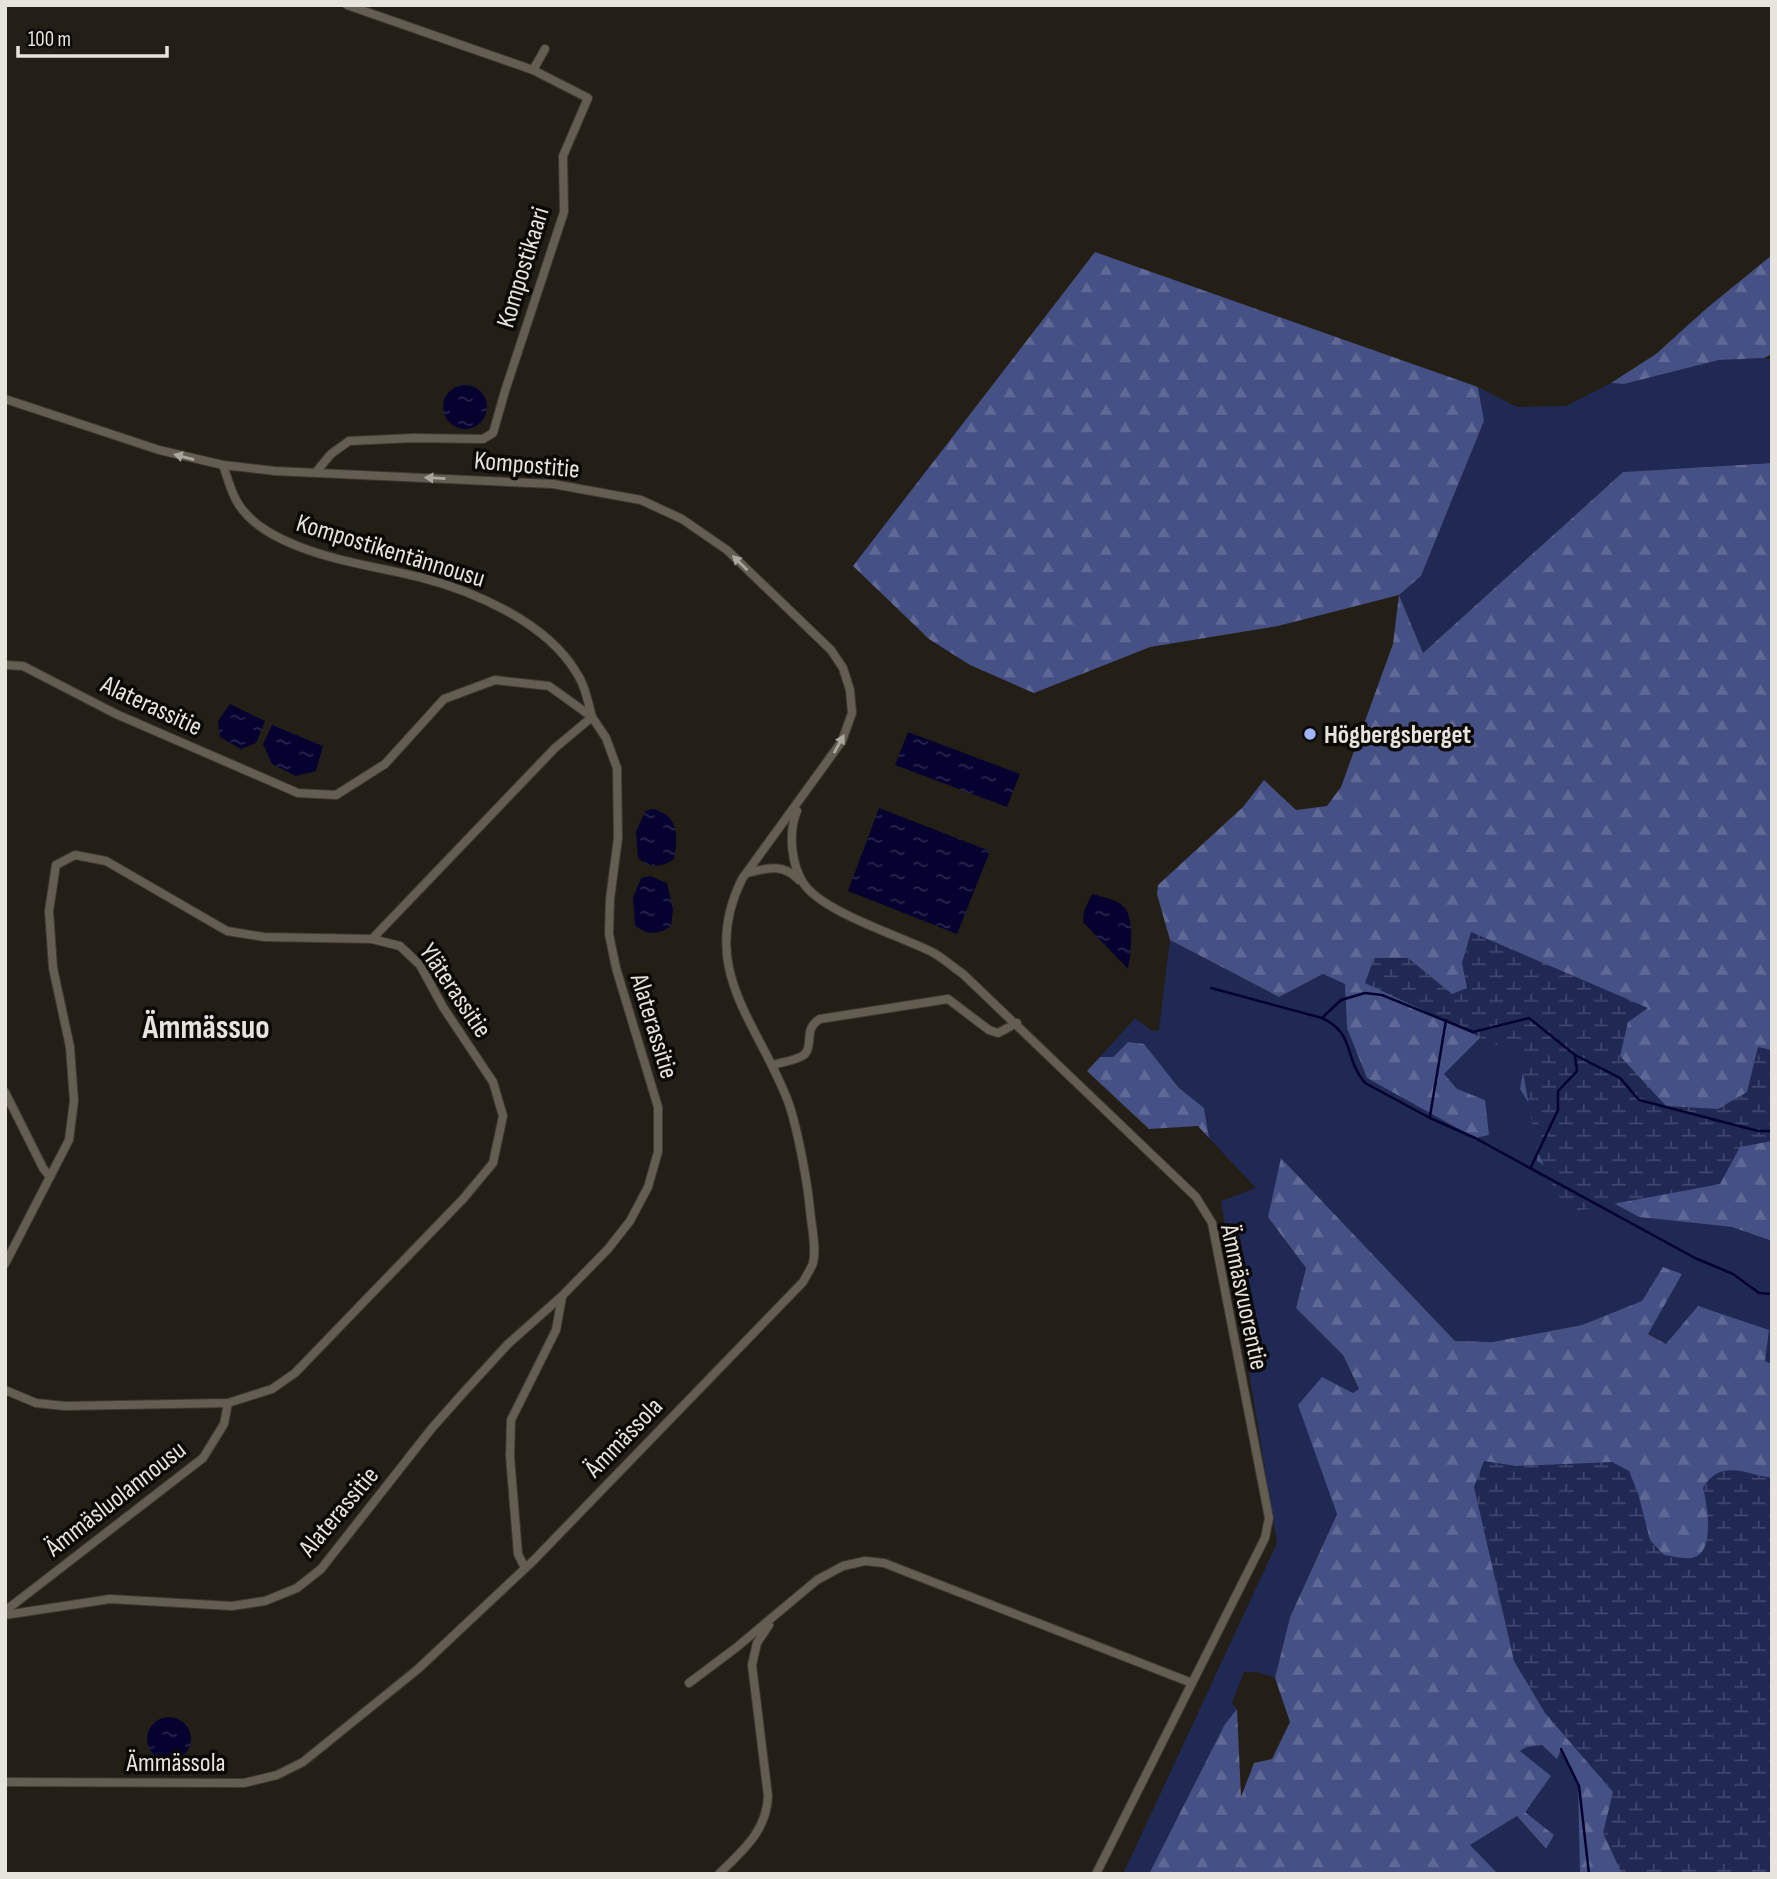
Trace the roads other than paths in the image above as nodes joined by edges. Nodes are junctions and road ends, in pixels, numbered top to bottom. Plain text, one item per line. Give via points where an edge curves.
1 (347, 5) edge
2 (545, 49) dead end
3 (533, 70) junction
4 (5, 399) edge
5 (223, 465) junction
6 (316, 472) junction
7 (5, 665) edge
8 (592, 717) junction
9 (801, 801) junction
10 (746, 873) junction
11 (804, 884) junction
12 (372, 939) junction
13 (1017, 1023) junction
14 (773, 1065) junction
15 (5, 1092) edge
16 (50, 1177) junction
17 (5, 1264) edge
18 (562, 1296) junction
19 (5, 1390) edge
20 (228, 1403) junction
21 (524, 1568) junction
22 (5, 1613) edge
23 (774, 1617) junction
24 (689, 1683) dead end
25 (1192, 1683) junction
26 (5, 1782) edge
27 (719, 1874) edge
28 (1096, 1874) edge

1 - 3 street, Kompostikaari
2 - 3 street
3 - 6 street, Kompostikaari via 588,98 563,156 564,212 494,433 483,439 349,441
5 -> 4 street, Kompostitie via 159,450
5 - 6 street, Kompostitie
5 - 8 street, Kompostikentännousu via 239,506 259,527 331,559 456,589 500,607 526,624 555,646 576,672
9 -> 6 street, Kompostitie via 842,741 852,713 843,668 831,650 727,550 682,519 641,500 553,484
7 - 8 street, Alaterassitie via 23,666 116,714 298,793 336,795 385,764 444,699 495,680 549,686
8 - 12 street via 545,758
8 - 18 street, Alaterassitie via 617,768 618,838 609,934 658,1107 658,1153 648,1187 630,1221
9 - 10 street, Ämmässola
9 - 11 street via 792,822 792,837
10 - 11 street, Ämmäsvuorentie via 784,868
10 - 14 street, Ämmässola via 728,919 726,957 737,996
11 - 13 street, Ämmäsvuorentie via 831,906 934,953
12 - 16 street, Yläterassitie via 264,937 227,931 106,861 75,855 56,865 49,911 53,968 70,1047 74,1101 69,1139
12 - 20 street, Yläterassitie via 400,946 420,965 493,1082 503,1116 493,1163 295,1373 272,1389
13 - 14 street via 998,1033 989,1030 948,999 820,1019 810,1028 803,1056
13 - 25 street, Ämmäsvuorentie via 1196,1197 1212,1223 1269,1518 1265,1538
14 - 21 street, Ämmässola via 790,1107 808,1192 813,1263 803,1282
15 - 16 street
16 - 17 street, Yläterassitie
18 - 21 street via 556,1330 511,1420 518,1554
18 - 22 street, Alaterassitie via 508,1344 432,1427 321,1569 296,1588 265,1601 232,1606 110,1599
19 - 20 street, Yläterassitie via 36,1403 65,1406
20 - 22 street, Ämmäsluolannousu via 223,1424 203,1458
21 - 26 street, Ämmässola via 418,1669 303,1762 277,1775 244,1783
23 - 24 street
23 - 25 street via 817,1580 843,1566 884,1563
23 - 27 street via 757,1643 752,1665 768,1810 750,1844
25 - 28 street, Ämmäsvuorentie

